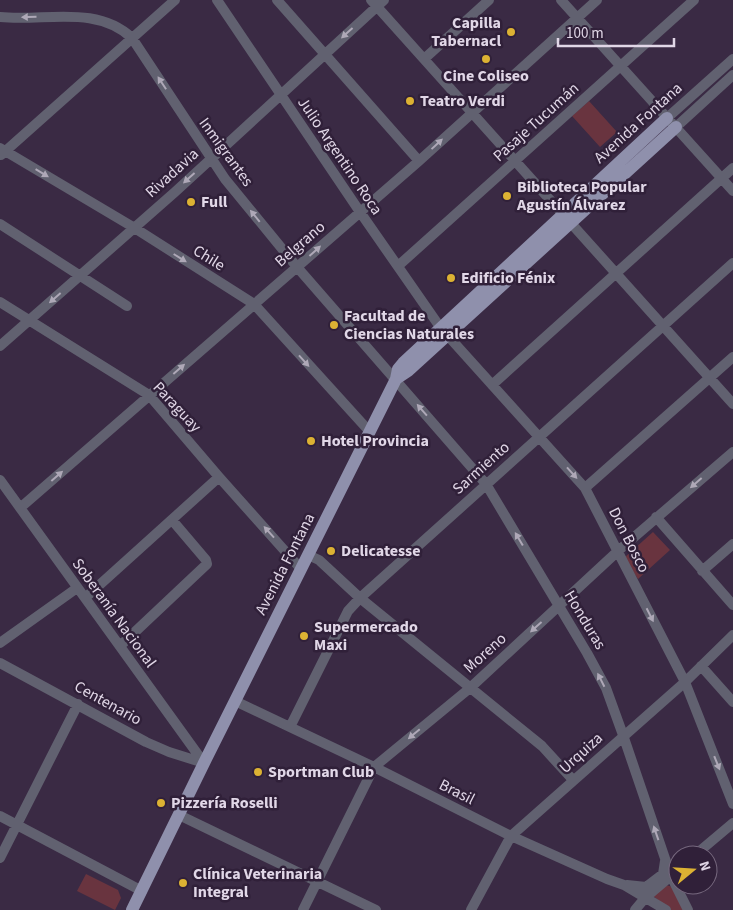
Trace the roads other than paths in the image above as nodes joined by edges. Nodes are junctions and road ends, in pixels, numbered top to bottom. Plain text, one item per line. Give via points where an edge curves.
1 (175, 0) edge
2 (217, 0) edge
3 (277, 0) edge
4 (489, 0) edge
5 (561, 0) edge
6 (596, 0) edge
7 (694, 0) edge
8 (377, 2) edge
9 (0, 16) edge
10 (577, 18) junction
11 (132, 38) junction
12 (324, 54) junction
13 (424, 59) junction
14 (733, 59) edge
15 (620, 66) junction
16 (733, 75) edge
17 (281, 95) junction
18 (471, 112) junction
19 (671, 122) junction
20 (2, 152) edge
21 (211, 159) junction
22 (420, 161) junction
23 (515, 161) junction
24 (733, 168) edge
25 (722, 178) junction
26 (733, 191) edge
27 (360, 212) junction
28 (567, 219) junction
29 (0, 224) edge
30 (133, 227) junction
31 (733, 263) edge
32 (398, 266) junction
33 (297, 267) junction
34 (81, 275) junction
35 (616, 275) junction
36 (0, 302) edge
37 (254, 304) junction
38 (127, 306) dead end
39 (29, 320) junction
40 (663, 327) junction
41 (444, 331) junction
42 (0, 346) edge
43 (733, 356) edge
44 (709, 378) junction
45 (396, 379) junction
46 (492, 385) junction
47 (149, 395) junction
48 (733, 404) edge
49 (370, 432) junction
50 (539, 437) junction
51 (733, 452) edge
52 (219, 478) junction
53 (0, 480) edge
54 (486, 484) junction
55 (585, 488) junction
56 (20, 508) junction
57 (656, 518) junction
58 (172, 520) junction
59 (733, 544) edge
60 (618, 551) junction
61 (308, 555) junction
62 (301, 569) junction
63 (702, 571) junction
64 (77, 588) junction
65 (85, 598) junction
66 (360, 598) junction
67 (733, 605) edge
68 (559, 606) junction
69 (733, 635) edge
70 (0, 643) edge
71 (120, 646) junction
72 (0, 663) edge
73 (700, 666) junction
74 (685, 682) junction
75 (470, 688) junction
76 (235, 701) junction
77 (733, 702) edge
78 (78, 704) junction
79 (290, 727) junction
80 (624, 735) junction
81 (204, 763) junction
82 (374, 767) junction
83 (573, 780) junction
84 (733, 804) edge
85 (179, 815) junction
86 (0, 816) edge
87 (733, 823) edge
88 (17, 825) junction
89 (511, 836) junction
90 (708, 845) edge
91 (0, 858) edge
92 (665, 860) junction
93 (668, 864) edge
94 (668, 878) edge
95 (318, 881) junction
96 (624, 885) junction
97 (142, 890) junction
98 (682, 895) edge
99 (645, 898) junction
100 (132, 910) edge
101 (303, 910) edge
102 (376, 910) edge
103 (471, 910) edge
104 (636, 910) edge
105 (666, 910) edge
106 (688, 910) edge

1 - 11 street
2 - 17 street, Julio Argentino Roca
3 - 12 street
4 - 13 street
5 - 10 street
6 - 10 street, Belgrano
7 - 15 street, Pasaje Tucumán
8 -> 12 street, Rivadavia
8 - 13 street
11 -> 9 street, Inmigrantes via 114,25 96,20 68,16
10 - 15 street
10 - 18 street, Belgrano
11 - 20 street
21 -> 11 street, Inmigrantes
12 - 17 street, Rivadavia
12 - 22 street
13 - 18 street
14 - 19 street, Avenida Fontana
15 - 19 street
15 - 23 street, Pasaje Tucumán
16 - 19 street
17 - 21 street, Rivadavia
17 - 27 street, Julio Argentino Roca
22 -> 18 street, Belgrano
18 - 23 street
19 - 25 street
19 - 28 main road, Avenida Fontana
20 -> 30 street, Chile
21 -> 30 street, Rivadavia
33 -> 21 street, Inmigrantes
22 - 27 street, Belgrano
23 - 28 street
23 - 32 street, Pasaje Tucumán
24 - 25 street
25 - 26 street
25 - 35 street
27 - 32 street, Julio Argentino Roca
33 -> 27 street, Belgrano
28 - 35 street
28 - 41 main road, Avenida Fontana
29 - 34 street
30 - 34 street, Rivadavia
30 -> 37 street, Chile
31 - 40 street, Sarmiento
32 - 41 street, Julio Argentino Roca
33 - 37 street, Belgrano
33 - 45 street, Inmigrantes
34 - 38 street
34 -> 39 street, Rivadavia
35 - 40 street
35 - 46 street
36 - 39 street, Paraguay
47 -> 37 street, Belgrano
37 -> 49 street, Chile
39 - 42 street, Rivadavia
39 - 47 street, Paraguay
40 - 44 street
40 - 50 street, Sarmiento
41 - 45 main road, Avenida Fontana via 403,363
41 - 46 street, Don Bosco
43 - 44 street
44 - 48 street
44 - 55 street
45 - 49 main road, Avenida Fontana
54 -> 45 street, Honduras
46 - 50 street, Don Bosco
47 - 52 street, Paraguay
56 -> 47 street, Belgrano
49 - 61 main road, Avenida Fontana
50 - 54 street, Sarmiento
50 -> 55 street, Don Bosco
51 -> 57 street, Moreno
52 - 58 street
62 -> 52 street, Paraguay
53 - 56 street, Soberanía Nacional
54 - 66 street, Sarmiento
68 -> 54 street, Honduras
55 - 60 street, Don Bosco
56 - 64 street, Soberanía Nacional
57 - 60 street, Moreno
57 - 63 street
58 - 65 street
58 - 71 street via 207,564
59 - 63 street
60 - 68 street, Moreno
60 -> 74 street, Don Bosco
61 - 62 main road, Avenida Fontana
61 - 66 street via 318,560
62 - 76 main road, Avenida Fontana
63 - 67 street
64 - 65 street, Soberanía Nacional
64 - 70 street
65 - 71 street, Soberanía Nacional
66 - 75 street
66 - 79 street, Sarmiento via 348,611
68 -> 75 street, Moreno
80 -> 68 street, Honduras via 606,688
69 - 73 street, Urquiza
71 - 81 street, Soberanía Nacional
72 - 78 street, Centenario
73 - 74 street, Urquiza
73 - 77 street
74 - 80 street, Urquiza
74 -> 84 street, Don Bosco
75 -> 82 street, Moreno
75 - 83 street via 542,746
76 - 79 street, Brasil
76 - 81 main road, Avenida Fontana
78 - 81 street, Centenario via 157,747
78 - 88 street
79 - 82 street, Brasil
80 - 83 street, Urquiza
92 -> 80 street, Honduras
81 - 85 main road, Avenida Fontana
82 - 89 street, Brasil
82 - 95 street, Moreno
83 - 89 street, Urquiza
85 - 95 street
85 - 97 main road, Avenida Fontana
86 - 88 street
87 - 90 street
88 - 91 street
88 - 97 street
89 - 96 street, Brasil
89 - 103 street, Urquiza
92 - 93 street, Honduras
92 - 96 street via 663,874 646,887
94 - 99 street
95 - 101 street, Moreno
95 - 102 street
96 - 99 street, Brasil
97 - 100 main road, Avenida Fontana
98 - 106 street, Honduras
99 - 104 street
99 - 105 street, Brasil

